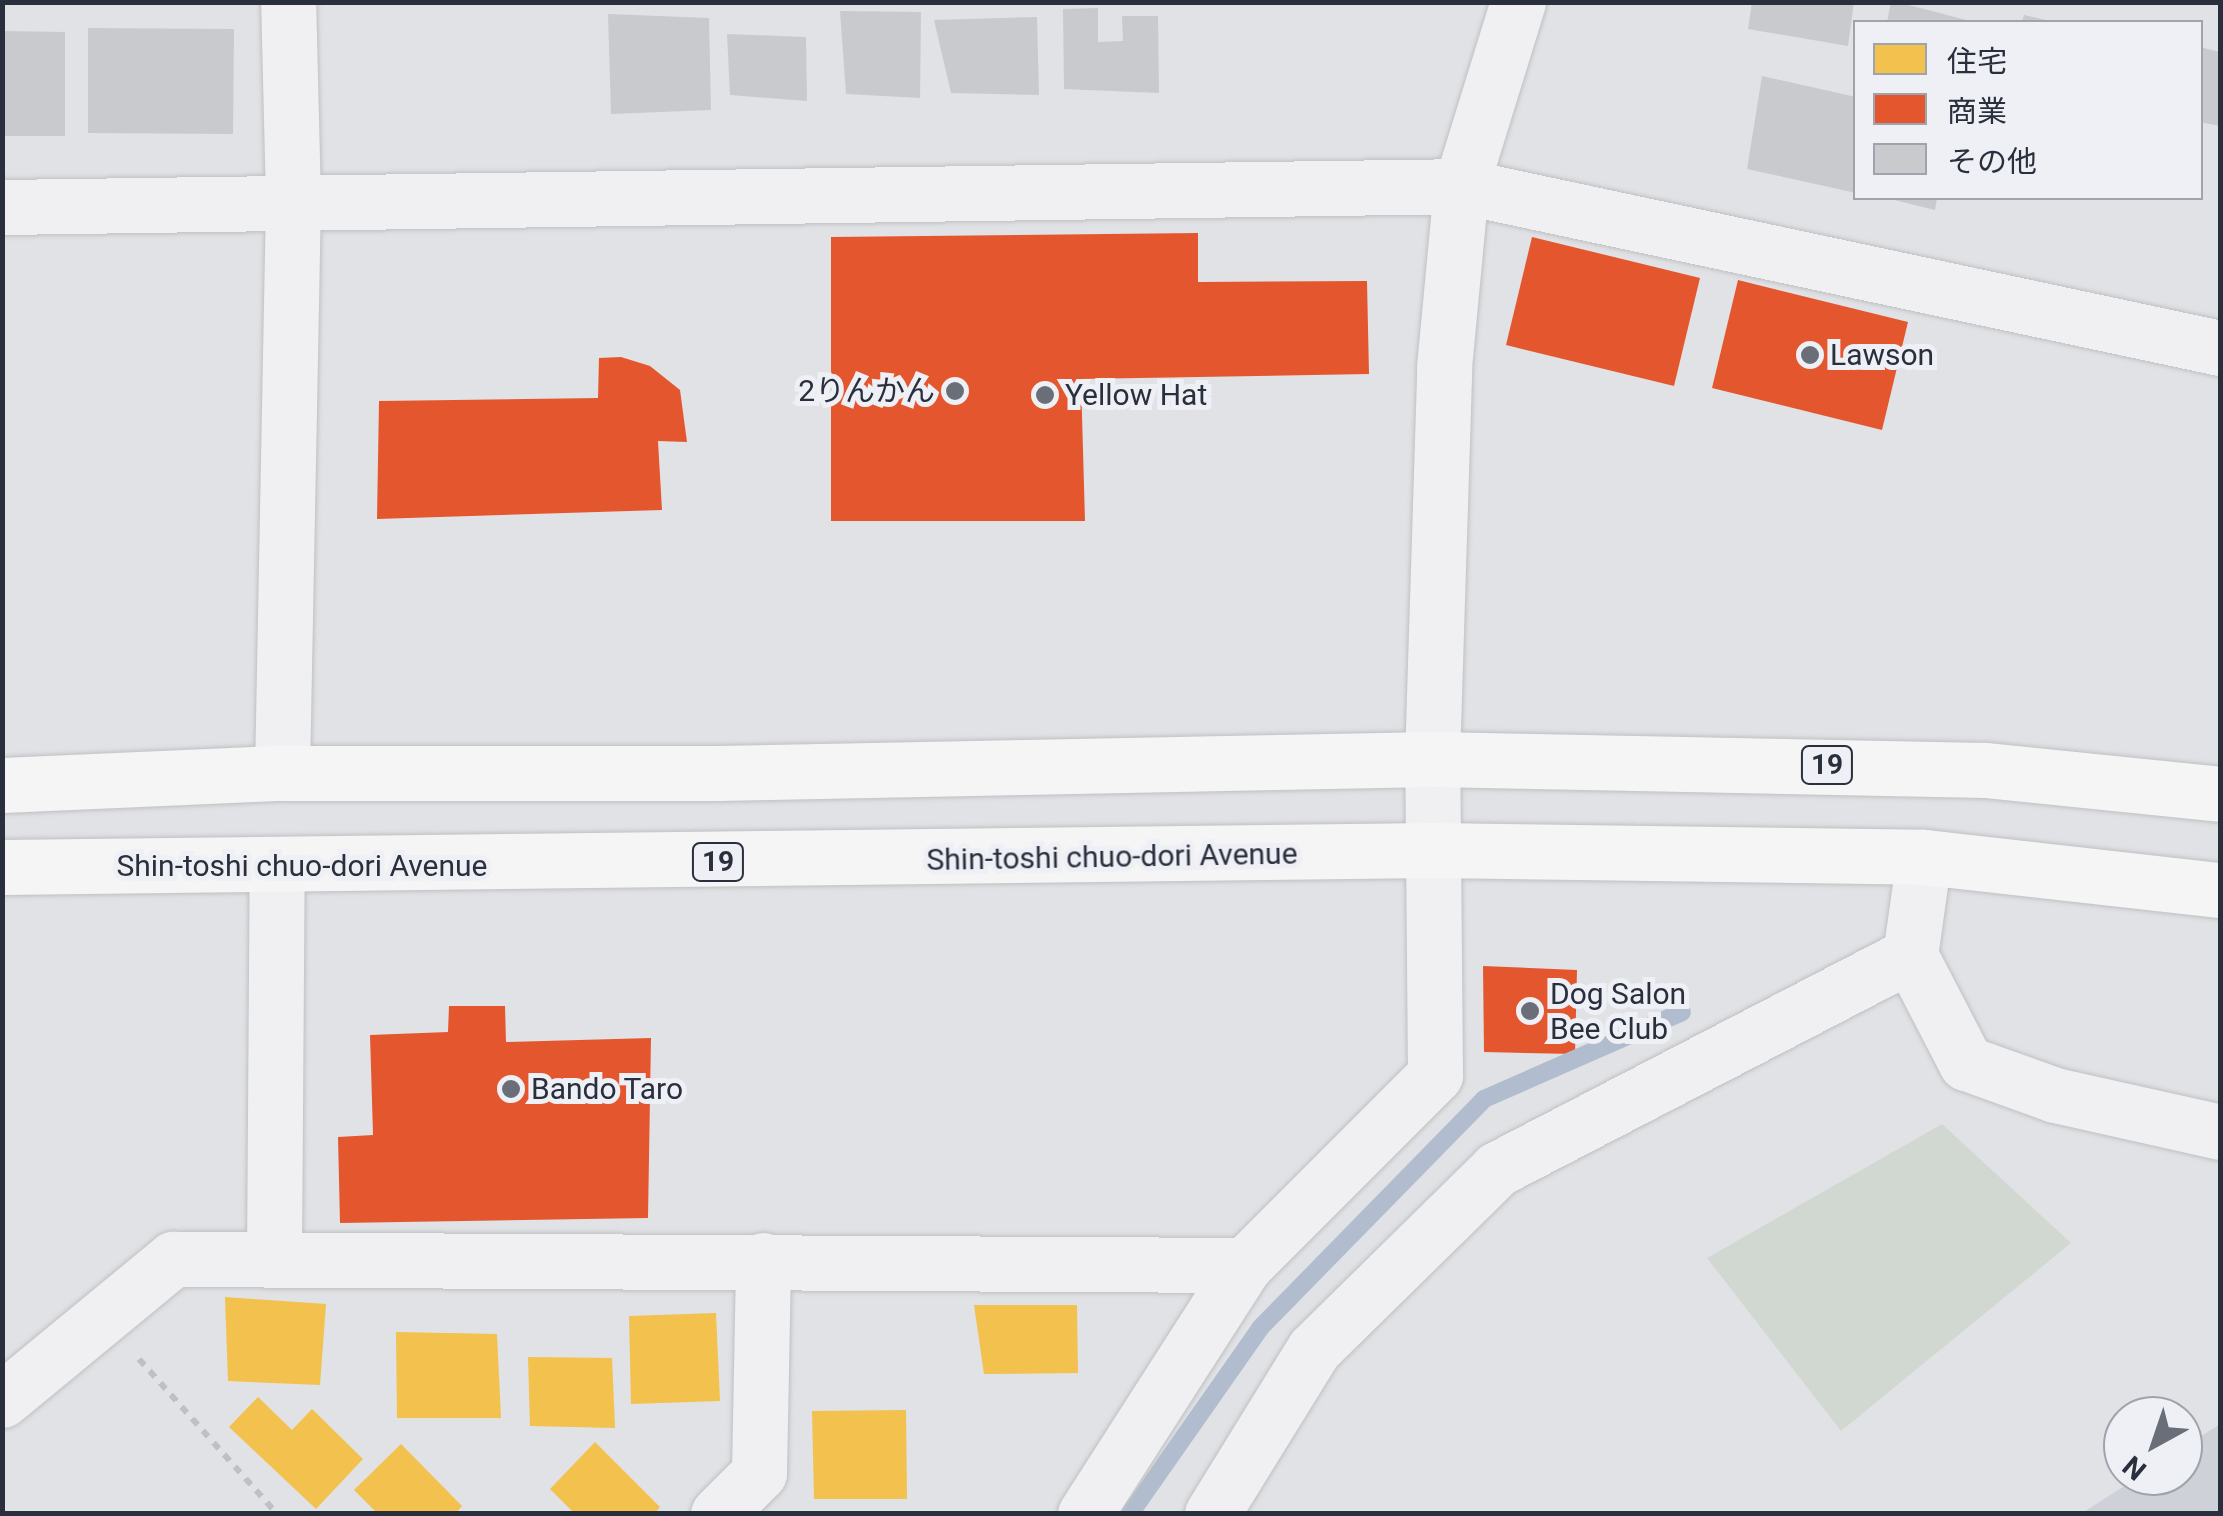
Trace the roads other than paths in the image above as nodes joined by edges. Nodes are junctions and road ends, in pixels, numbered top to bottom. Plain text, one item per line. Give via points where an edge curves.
1 (288, 2) edge
2 (1518, 2) edge
3 (1461, 186) junction
4 (293, 200) junction
5 (2, 207) edge
6 (2220, 348) edge
7 (1432, 758) junction
8 (282, 773) junction
9 (2, 785) edge
10 (2220, 794) edge
11 (1433, 850) junction
12 (1924, 856) junction
13 (2, 867) edge
14 (277, 868) junction
15 (2220, 890) edge
16 (1910, 955) junction
17 (2220, 1132) edge
18 (274, 1257) junction
19 (763, 1260) junction
20 (1246, 1264) junction
21 (2, 1400) edge
22 (718, 1514) edge
23 (1085, 1514) edge
24 (1212, 1514) edge

1 - 4 street
2 - 3 street
3 - 4 street
3 - 6 street
3 - 7 street via 1444,367
4 - 5 street
4 - 8 street
7 - 8 main road, 19 via 718,773
7 - 10 main road, 19 via 1985,770
7 - 11 street
8 - 9 main road, 19
11 - 12 main road, Shin-toshi chuo-dori Avenue / 19
11 - 14 main road, Shin-toshi chuo-dori Avenue / 19
11 - 20 street via 1435,1075
12 - 15 main road, Shin-toshi chuo-dori Avenue / 19
12 - 16 street
13 - 14 main road, Shin-toshi chuo-dori Avenue / 19
14 - 18 street
16 - 17 street via 1966,1064 2055,1095
16 - 24 street via 1496,1169 1314,1349
18 - 19 street
18 - 21 street via 173,1259
19 - 20 street
19 - 22 street via 760,1473
20 - 23 street

